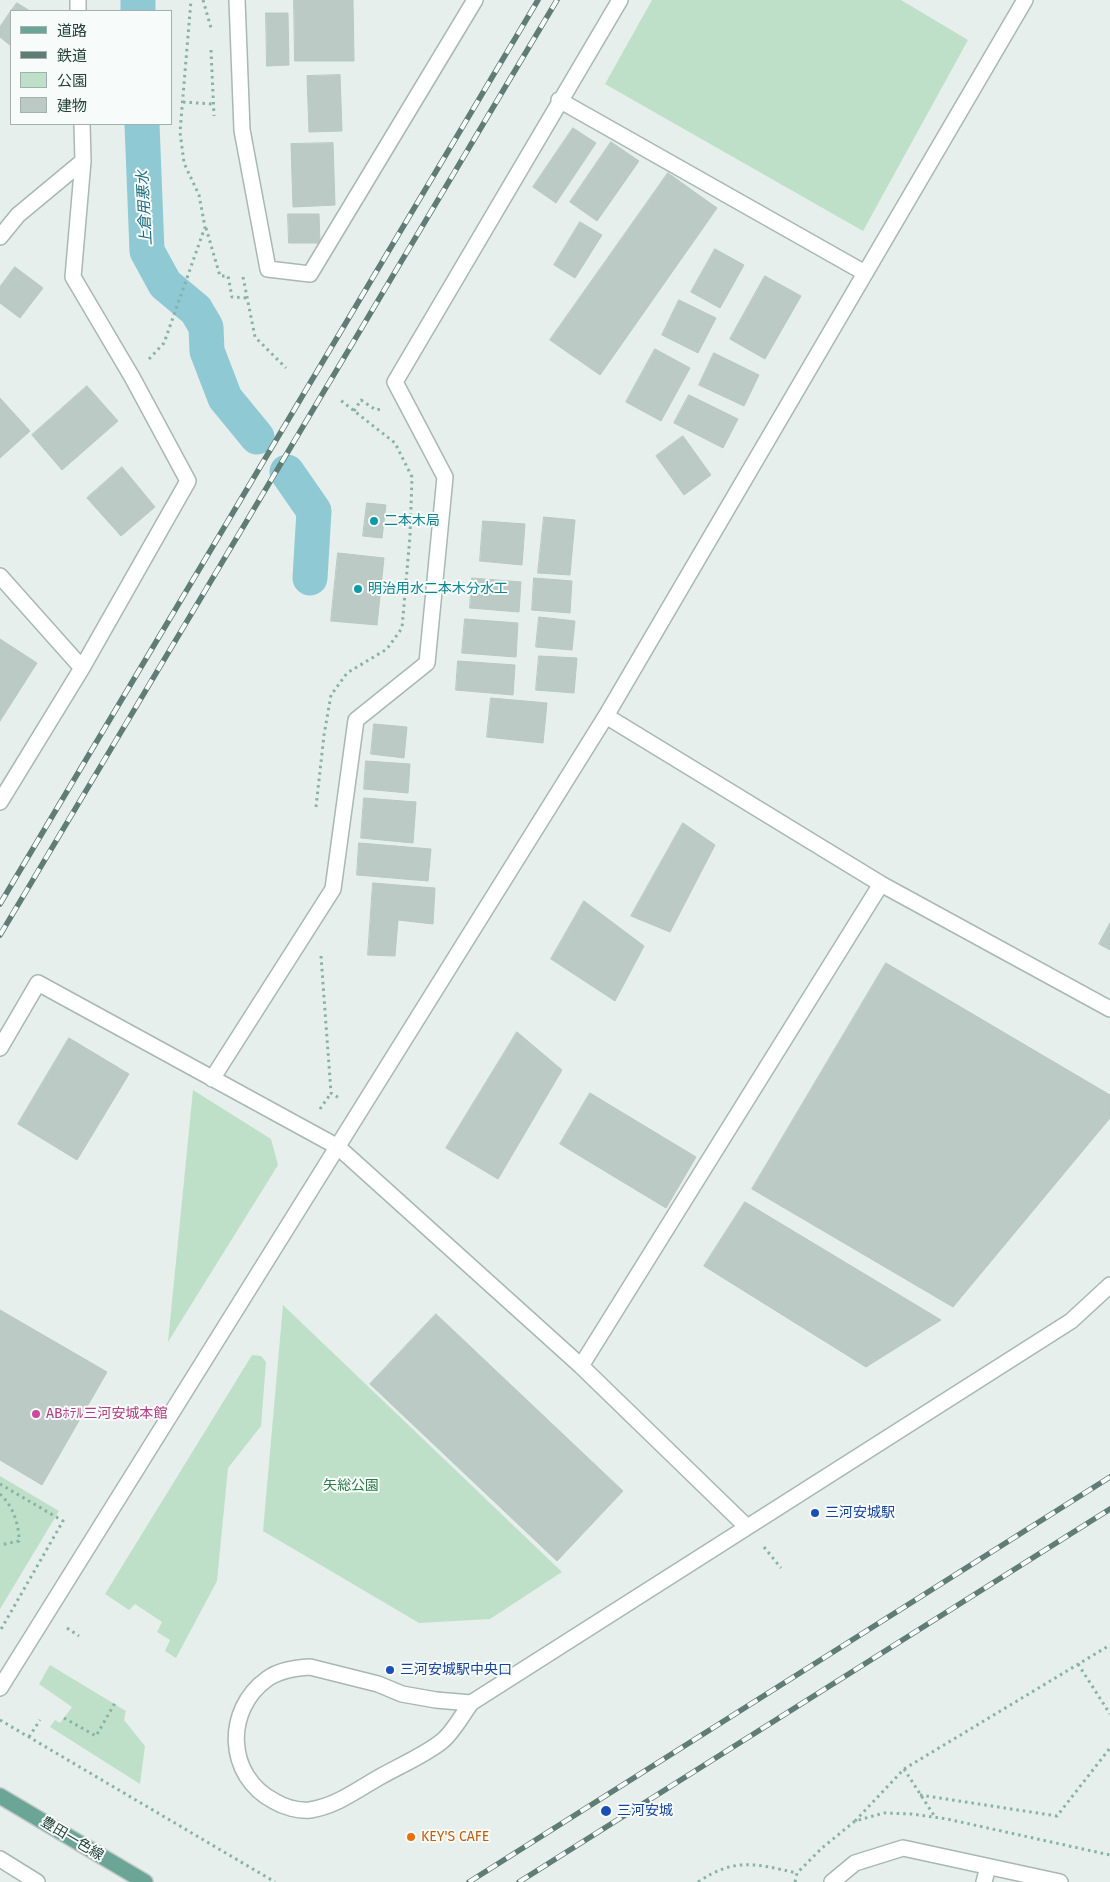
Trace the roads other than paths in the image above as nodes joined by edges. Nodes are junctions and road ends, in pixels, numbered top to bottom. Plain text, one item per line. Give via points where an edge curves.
1 (238, 0) edge
2 (475, 0) edge
3 (620, 0) edge
4 (1025, 0) edge
5 (560, 100) junction
6 (82, 125) edge
7 (83, 160) junction
8 (0, 237) edge
9 (865, 273) junction
10 (0, 576) edge
11 (82, 668) junction
12 (606, 716) junction
13 (0, 802) edge
14 (881, 884) junction
15 (1110, 1009) edge
16 (0, 1048) edge
17 (212, 1079) junction
18 (338, 1147) junction
19 (1110, 1285) edge
20 (581, 1366) junction
21 (747, 1527) junction
22 (0, 1688) edge
23 (471, 1703) junction
24 (0, 1796) edge
25 (0, 1858) edge
26 (988, 1867) junction
27 (37, 1882) edge
28 (145, 1882) edge
29 (832, 1882) edge
30 (984, 1882) edge
31 (1060, 1882) edge

1 - 2 street via 242,130 268,269 310,274
3 - 5 street
4 - 9 street
5 - 9 street
5 - 17 street via 395,382 444,477 427,663 356,720 333,889
6 - 7 street
7 - 8 street via 18,215
7 - 11 street via 73,277 132,376 188,480
9 - 12 street
10 - 11 street
11 - 13 street
12 - 14 street
12 - 18 street
14 - 15 street
14 - 20 street
16 - 17 street via 38,983
17 - 18 street
18 - 20 street
18 - 22 street
19 - 21 street via 1071,1321
20 - 21 street
21 - 23 street
23 - 23 street via 442,1741 332,1805 308,1810 284,1806 262,1795 246,1778 237,1755 235,1733 240,1712 251,1693 268,1678 288,1669 310,1667 378,1684 402,1694
24 - 28 main road, 豊田一色線
25 - 27 street
26 - 29 street via 903,1848 855,1862
26 - 30 street
26 - 31 street

